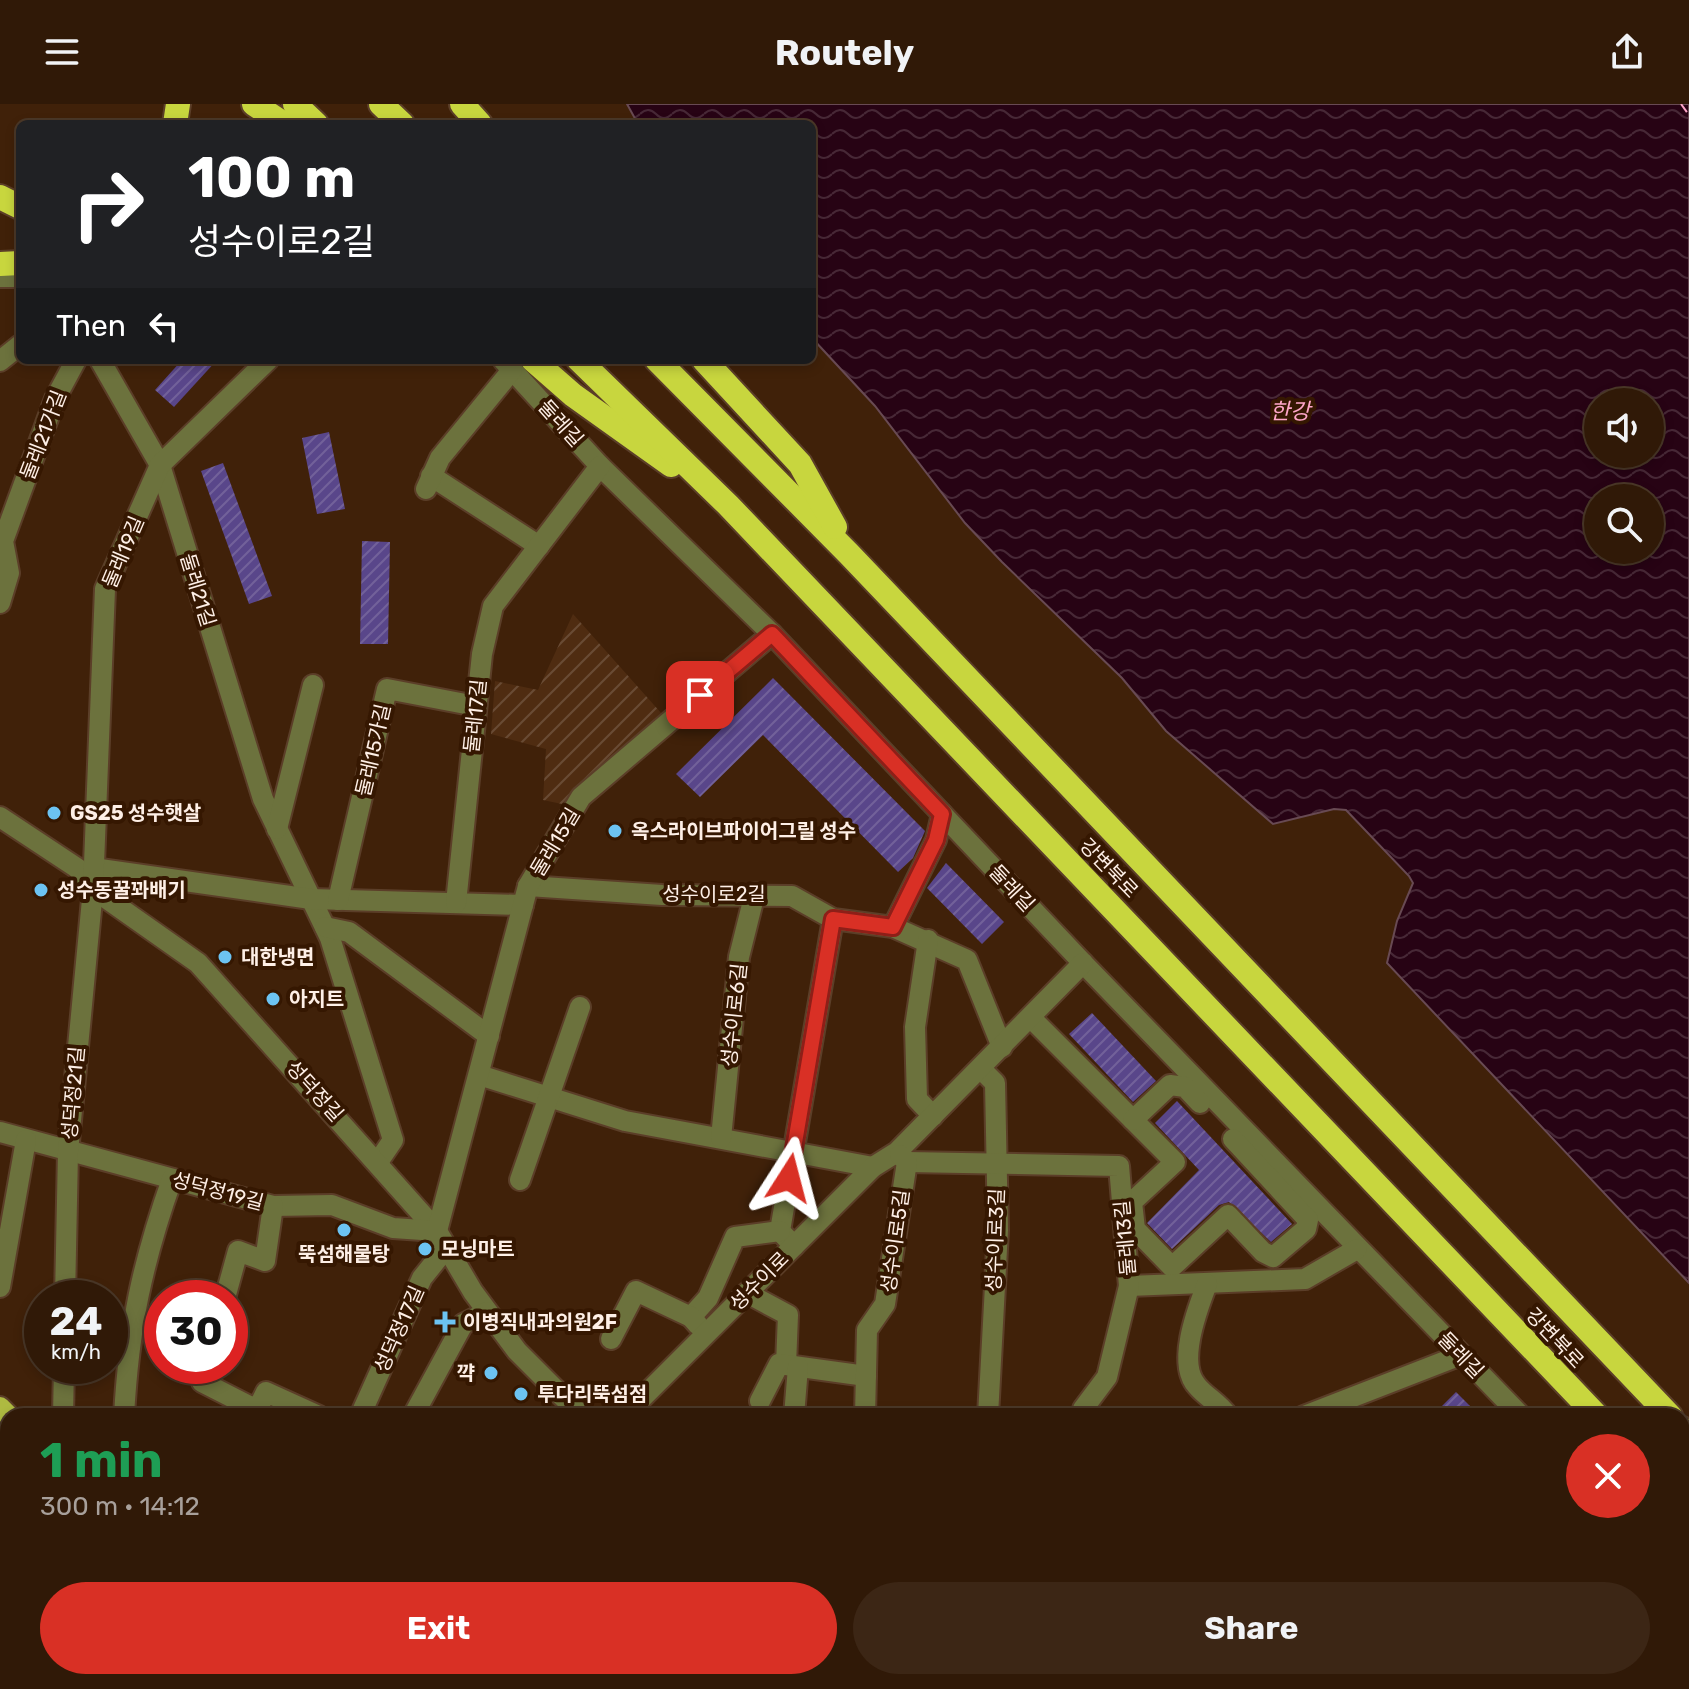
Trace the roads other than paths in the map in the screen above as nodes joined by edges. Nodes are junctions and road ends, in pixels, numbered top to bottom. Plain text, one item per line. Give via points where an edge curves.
1 (254, 104) edge
2 (295, 104) edge
3 (381, 104) edge
4 (462, 104) edge
5 (278, 120) edge
6 (313, 120) edge
7 (398, 120) edge
8 (476, 120) edge
9 (16, 348) edge
10 (0, 361) edge
11 (74, 364) edge
12 (102, 364) edge
13 (264, 364) edge
14 (515, 364) edge
15 (517, 364) edge
16 (518, 364) edge
17 (583, 364) edge
18 (661, 364) edge
19 (708, 364) edge
20 (160, 465) junction
21 (600, 466) junction
22 (728, 505) junction
23 (539, 546) junction
24 (849, 554) junction
25 (0, 603) edge
26 (772, 634) junction
27 (313, 685) dead end
28 (476, 706) junction
29 (942, 814) junction
30 (0, 817) edge
31 (277, 829) junction
32 (93, 868) junction
33 (93, 889) junction
34 (755, 893) junction
35 (526, 896) junction
36 (311, 899) junction
37 (338, 900) junction
38 (456, 903) junction
39 (833, 919) junction
40 (325, 927) junction
41 (893, 927) junction
42 (928, 940) junction
43 (1083, 963) junction
44 (580, 1007) dead end
45 (1031, 1018) junction
46 (489, 1036) junction
47 (1002, 1047) junction
48 (981, 1069) junction
49 (479, 1075) junction
50 (547, 1097) junction
51 (933, 1116) junction
52 (1133, 1120) junction
53 (0, 1132) edge
54 (721, 1138) junction
55 (26, 1140) junction
56 (794, 1151) junction
57 (68, 1152) junction
58 (902, 1157) junction
59 (378, 1162) junction
60 (997, 1163) junction
61 (873, 1167) junction
62 (172, 1179) junction
63 (520, 1180) dead end
64 (273, 1206) junction
65 (787, 1238) junction
66 (442, 1239) junction
67 (1357, 1249) junction
68 (65, 1280) edge
69 (230, 1280) edge
70 (1207, 1284) junction
71 (1129, 1286) junction
72 (0, 1287) edge
73 (747, 1293) junction
74 (487, 1312) junction
75 (691, 1317) junction
76 (706, 1334) junction
77 (611, 1339) dead end
78 (1461, 1355) junction
79 (792, 1366) junction
80 (866, 1376) junction
81 (64, 1384) edge
82 (206, 1384) edge
83 (760, 1401) dead end
84 (63, 1408) edge
85 (124, 1408) edge
86 (253, 1408) edge
87 (258, 1408) edge
88 (301, 1408) edge
89 (364, 1408) edge
90 (417, 1408) edge
91 (574, 1408) edge
92 (632, 1408) edge
93 (794, 1408) edge
94 (865, 1408) edge
95 (988, 1408) edge
96 (1084, 1408) edge
97 (1221, 1408) edge
98 (1325, 1408) edge
99 (1513, 1408) edge
100 (1589, 1408) edge
101 (1662, 1408) edge

1 - 5 highway
2 - 6 highway
3 - 7 highway
4 - 8 highway
9 - 10 street
11 - 25 street, 둘레21가길 via 55,399 3,541 9,573
12 - 20 street, 둘레21길
13 - 20 street, 둘레19길
14 - 23 street via 440,458 428,483
15 - 21 street, 둘레길
16 - 22 highway via 573,395
17 - 22 highway, 강변북로
18 - 24 highway, 강변북로
19 - 24 highway via 800,464
20 - 31 street, 둘레21길 via 263,799
20 - 32 street, 둘레19길 via 105,589
21 - 23 street, 둘레17길
21 - 26 street, 둘레길
22 - 100 highway, 강변북로
23 - 28 street, 둘레17길 via 493,606
24 - 101 highway, 강변북로
26 - 29 street, 둘레길
26 - 35 street, 둘레15길 via 581,797
27 - 31 street
28 - 37 street, 둘레15가길 via 387,689
28 - 38 street, 둘레17길
29 - 41 street via 936,840
29 - 43 street, 둘레길
30 - 33 street, 성덕정길 via 77,868
31 - 36 street, 둘레21길
32 - 33 street, 둘레19길
32 - 36 street
33 - 57 street, 성덕정21길
33 - 59 street, 성덕정길 via 198,963
34 - 35 street, 성수이로2길
34 - 39 street, 성수이로2길 via 792,896
34 - 54 street, 성수이로6길 via 739,957
35 - 38 street
35 - 46 street, 둘레15길
36 - 37 street
36 - 40 street, 둘레21길
37 - 38 street
39 - 41 street, 성수이로2길
39 - 56 street
40 - 46 street via 349,932
40 - 59 street, 둘레21길 via 393,1140
41 - 42 street, 성수이로2길
42 - 47 street, 성수이로2길 via 967,960
42 - 51 street via 915,1027 917,1099
43 - 45 street, 성수이로
43 - 67 street, 둘레길
44 - 50 street
45 - 47 street, 성수이로
45 - 52 street
46 - 49 street, 둘레15길
47 - 48 street, 성수이로
48 - 51 street, 성수이로
48 - 60 street, 성수이로3길 via 995,1083
49 - 50 street
49 - 66 street, 둘레15길
50 - 54 street via 625,1121
50 - 63 street
51 - 58 street, 성수이로
52 - 52 street via 1175,1162 1132,1202 1135,1229 1172,1267 1228,1215 1273,1257 1306,1229 1308,1220 1185,1087 1170,1085
53 - 55 street, 성덕정19길
54 - 56 street
55 - 57 street, 성덕정19길
55 - 72 street
56 - 61 street
56 - 65 street
57 - 62 street, 성덕정19길
57 - 68 street, 성덕정21길
58 - 60 street, 둘레13길
58 - 61 street, 성수이로
58 - 80 street, 성수이로5길 via 885,1304 867,1330
59 - 66 street, 성덕정길
60 - 71 street, 둘레13길 via 1119,1166
60 - 95 street, 성수이로3길
61 - 65 street, 성수이로
62 - 64 street, 성덕정19길
62 - 85 street via 146,1251 128,1343
64 - 66 street, 성덕정19길 via 332,1205
64 - 69 street via 265,1261 238,1251
65 - 73 street, 성수이로
65 - 75 street via 735,1237 708,1298
66 - 74 street, 성덕정길
66 - 89 street, 성덕정17길
67 - 70 street, 둘레13길 via 1305,1279
67 - 78 street, 둘레길
70 - 71 street, 둘레13길
70 - 97 street via 1189,1339 1191,1369 1197,1387
71 - 96 street via 1107,1377
73 - 76 street, 성수이로
73 - 79 street via 788,1315
74 - 90 street via 463,1324
74 - 91 street, 성덕정길
75 - 76 street
75 - 77 street via 636,1291
76 - 92 street, 성수이로
78 - 98 street
78 - 99 street, 둘레길
79 - 80 street
79 - 83 street via 779,1364
79 - 93 street
80 - 94 street, 성수이로5길
81 - 84 street
82 - 86 street
87 - 88 street via 266,1392

